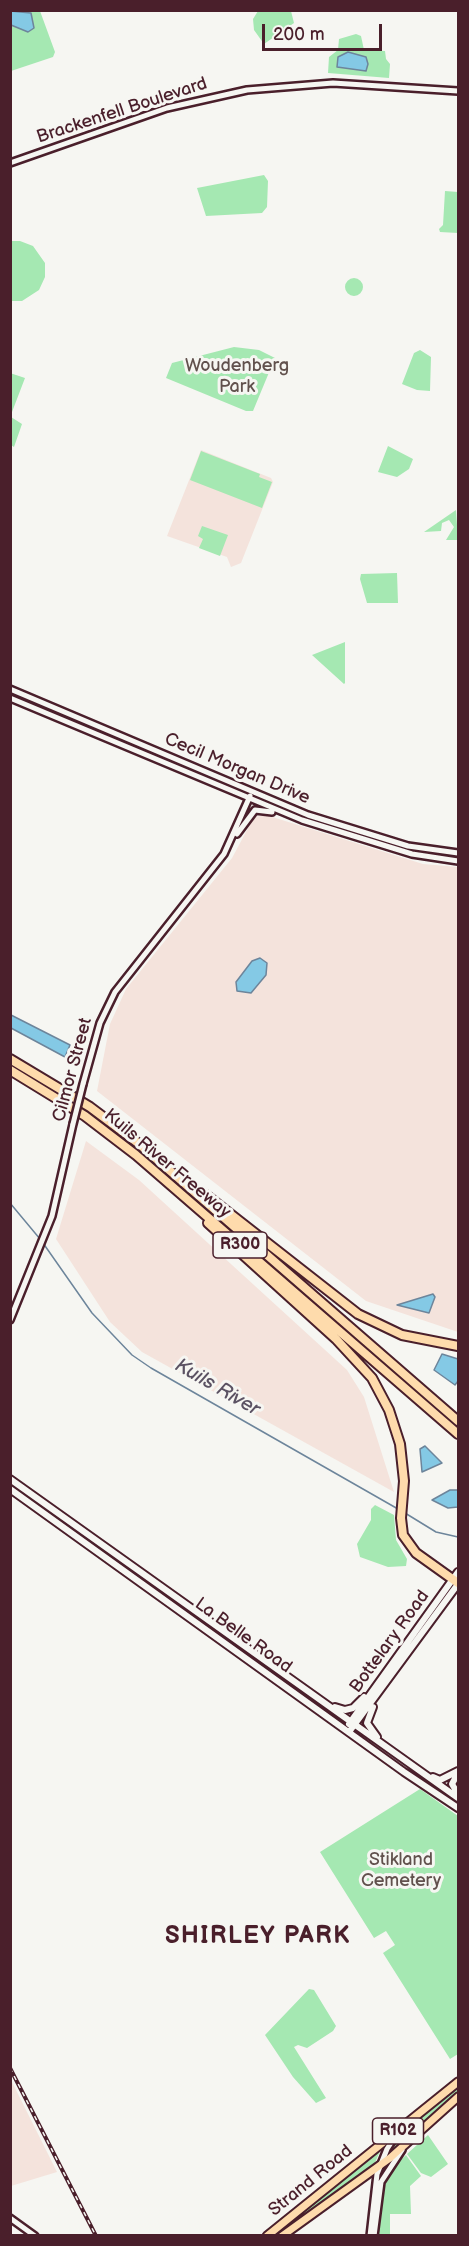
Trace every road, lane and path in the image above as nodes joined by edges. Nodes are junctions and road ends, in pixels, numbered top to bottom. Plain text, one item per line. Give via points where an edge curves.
1 (459, 91) edge
2 (10, 163) edge
3 (10, 689) edge
4 (10, 698) edge
5 (252, 792) junction
6 (249, 799) junction
7 (279, 811) junction
8 (230, 843) junction
9 (459, 853) edge
10 (459, 861) edge
11 (10, 1059) edge
12 (10, 1070) edge
13 (168, 1169) junction
14 (161, 1176) junction
15 (10, 1320) edge
16 (459, 1346) edge
17 (459, 1421) edge
18 (459, 1434) edge
19 (10, 1479) edge
20 (10, 1489) edge
21 (459, 1572) edge
22 (457, 1582) edge
23 (292, 1680) junction
24 (382, 1683) junction
25 (353, 1723) junction
26 (347, 1731) junction
27 (384, 1746) junction
28 (459, 1771) edge
29 (424, 1774) junction
30 (459, 1796) edge
31 (459, 1808) edge
32 (459, 2082) edge
33 (459, 2097) edge
34 (400, 2129) junction
35 (405, 2146) junction
36 (380, 2166) junction
37 (10, 2218) edge
38 (35, 2235) edge
39 (267, 2235) edge
40 (282, 2235) edge
41 (372, 2235) edge

1 - 2 street, Brackenfell Boulevard via 333,83 235,92 167,108
3 - 5 street, Cecil Morgan Drive
4 - 6 street, Cecil Morgan Drive
5 - 6 street, Cilmor Street
5 - 9 street, Cecil Morgan Drive via 308,815 392,841
6 - 7 street, Cecil Morgan Drive
6 - 8 street, Cilmor Street
7 - 8 street via 254,812
7 - 10 street, Cecil Morgan Drive via 412,854
8 - 15 street, Cilmor Street, bridge via 116,992 100,1023 46,1233
11 - 13 highway, Kuils River Freeway / R300 via 90,1107
12 - 14 highway, Kuils River Freeway / R300 via 85,1116
13 - 16 highway via 358,1314 402,1335
13 - 17 highway, Kuils River Freeway / R300
14 - 18 highway, Kuils River Freeway / R300
14 - 22 highway via 177,1196 336,1339 366,1371 395,1425 402,1457 402,1530 416,1553
19 - 23 main road, La Belle Road
20 - 26 main road, La Belle Road
21 - 22 main road, Bottelary Road
22 - 24 main road, Bottelary Road
23 - 24 main road via 345,1710 355,1707
23 - 25 main road, La Belle Road
24 - 25 main road, Bottelary Road
24 - 27 main road via 367,1723
25 - 26 main road, Bottelary Road
25 - 27 main road, La Belle Road
26 - 31 main road, La Belle Road
27 - 29 main road, La Belle Road
28 - 29 main road via 440,1780
28 - 30 main road via 452,1784
29 - 30 main road, La Belle Road
32 - 34 main road, Strand Road / R102
33 - 35 main road, Strand Road / R102
34 - 36 street
34 - 39 main road, Strand Road / R102
35 - 36 main road, Strand Road / R102
35 - 41 street via 382,2178
36 - 40 main road, Strand Road / R102
36 - 41 street
37 - 38 street

